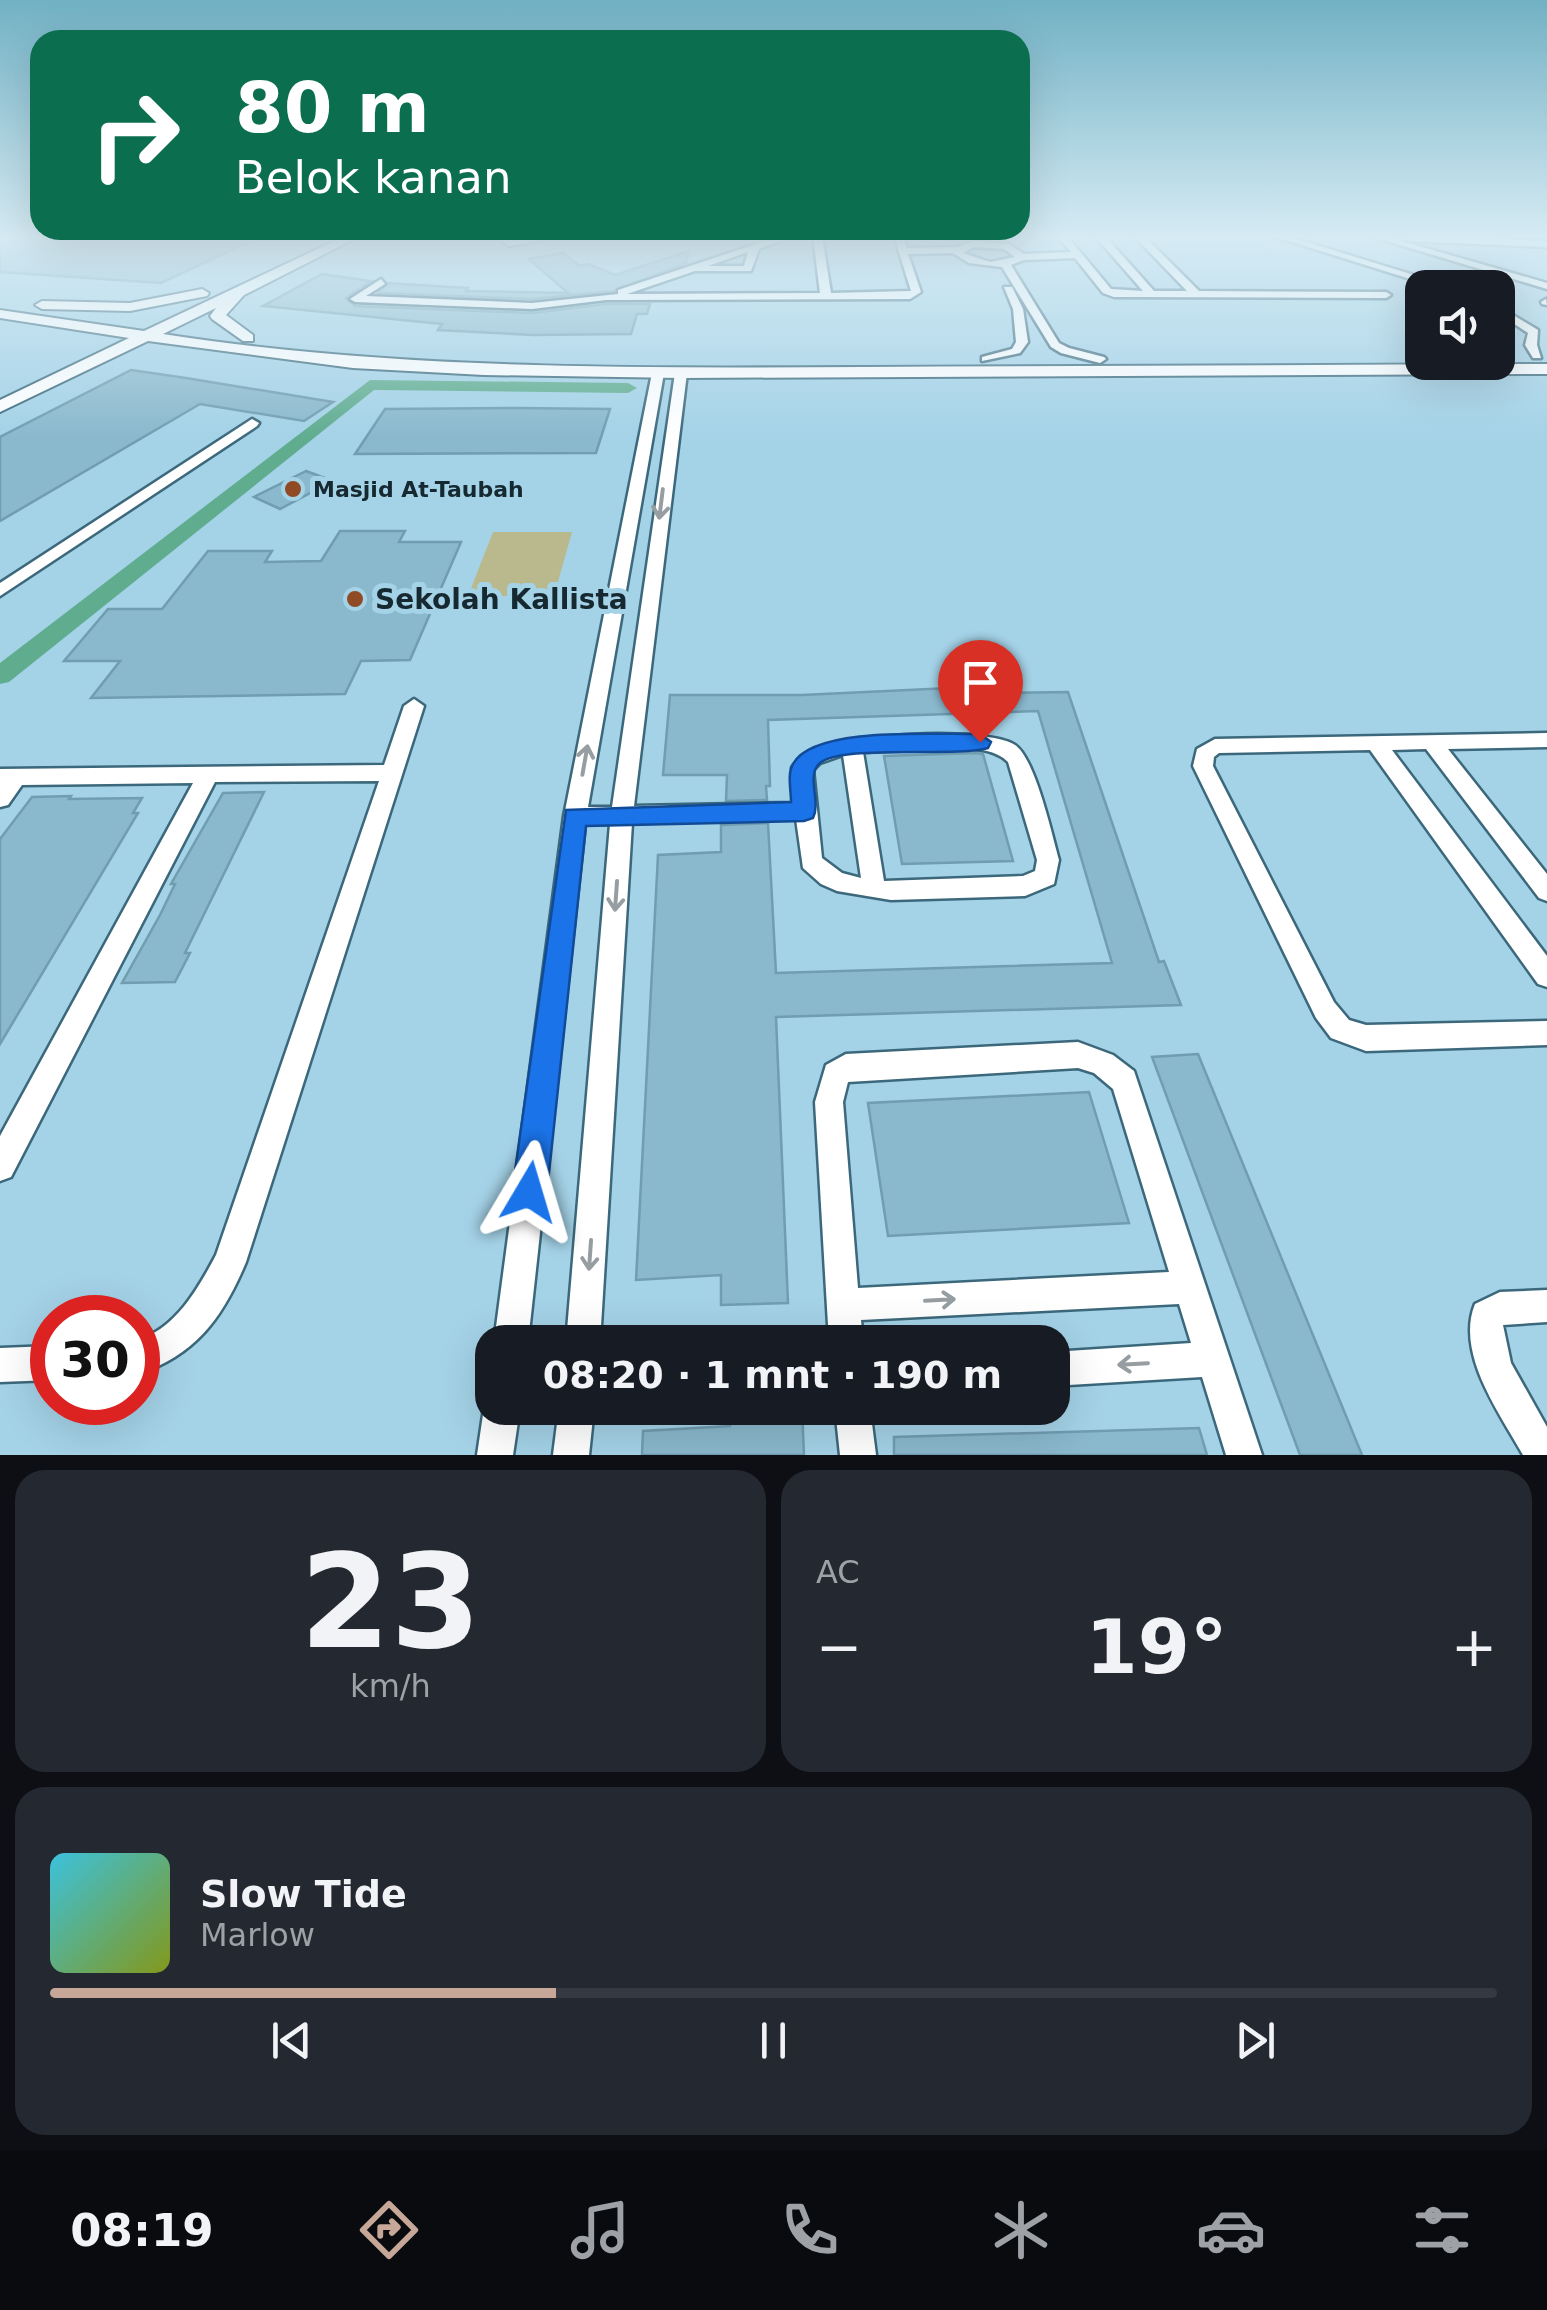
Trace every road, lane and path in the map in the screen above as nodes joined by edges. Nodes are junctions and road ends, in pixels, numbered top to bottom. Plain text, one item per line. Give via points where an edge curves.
1 (31, 304) edge
2 (157, 304) edge
3 (201, 304) edge
4 (224, 304) edge
5 (479, 304) edge
6 (551, 304) edge
7 (1016, 304) edge
8 (1027, 304) edge
9 (40, 305) junction
10 (0, 314) edge
11 (1515, 320) edge
12 (68, 325) junction
13 (153, 328) junction
14 (126, 334) junction
15 (241, 344) junction
16 (1515, 357) edge
17 (1405, 358) edge
18 (1100, 359) junction
19 (986, 360) junction
20 (1544, 360) edge
21 (1226, 364) junction
22 (78, 368) junction
23 (44, 372) junction
24 (670, 373) junction
25 (0, 394) edge
26 (0, 406) edge
27 (252, 422) dead end
28 (639, 462) junction
29 (666, 462) junction
30 (0, 591) edge
31 (414, 706) dead end
32 (1547, 740) edge
33 (1432, 743) junction
34 (1376, 744) junction
35 (852, 746) junction
36 (209, 773) junction
37 (390, 773) junction
38 (8, 777) edge
39 (0, 798) edge
40 (804, 811) junction
41 (622, 814) junction
42 (575, 816) junction
43 (874, 889) junction
44 (1547, 891) edge
45 (1547, 976) edge
46 (1547, 1033) edge
47 (0, 1166) edge
48 (1190, 1287) junction
49 (843, 1306) junction
50 (1547, 1306) edge
51 (513, 1325) edge
52 (584, 1325) edge
53 (845, 1325) edge
54 (160, 1349) edge
55 (1214, 1359) junction
56 (30, 1364) edge
57 (0, 1365) edge
58 (1070, 1368) edge
59 (499, 1425) edge
60 (575, 1425) edge
61 (855, 1425) edge
62 (495, 1455) edge
63 (572, 1455) edge
64 (858, 1455) edge
65 (1244, 1455) edge
66 (1543, 1455) edge

1 - 9 main road
2 - 9 main road
3 - 13 main road
4 - 15 main road via 218,316
5 - 6 street
7 - 19 street via 1022,342 1016,352
8 - 18 street via 1055,345
9 - 13 main road
10 - 12 main road
11 - 20 street via 1534,332 1530,345
12 - 14 main road
12 - 23 main road via 82,333 80,345
13 - 14 main road
13 - 15 main road
13 - 22 main road
14 - 23 main road
15 - 19 main road via 473,356
15 - 22 main road via 128,354
15 - 24 main road via 412,367
16 - 20 main road
17 - 21 main road
18 - 19 main road
18 - 21 main road
20 - 21 main road
21 - 24 main road
22 - 26 main road
23 - 25 main road
24 - 28 street
24 - 29 street
27 - 30 street
28 - 29 street
42 -> 28 street
29 -> 41 street
31 - 37 street
32 - 33 street
33 - 34 street
33 - 44 street
34 - 45 street
34 - 46 street via 1215,746 1204,754 1203,766 1325,1010 1340,1029 1366,1038
35 - 40 street via 824,750 806,762
35 - 43 street
35 - 43 street via 980,742 1013,752 1048,860 1046,877 1025,886
36 - 37 street
36 - 38 street
36 - 47 street
37 - 54 street via 230,1262 196,1320
38 - 39 street
40 - 41 street
40 - 43 street via 812,862 848,886
41 - 42 street
41 -> 52 street
42 - 51 street
49 -> 48 street
48 - 49 street via 1124,1081 1107,1064 1078,1055 846,1067 836,1074 830,1102
48 - 55 street
49 - 53 street
50 - 66 street via 1500,1308 1487,1316 1484,1331
55 -> 58 street
55 - 65 street
56 - 57 street
59 - 62 street
60 - 63 street
61 - 64 street

